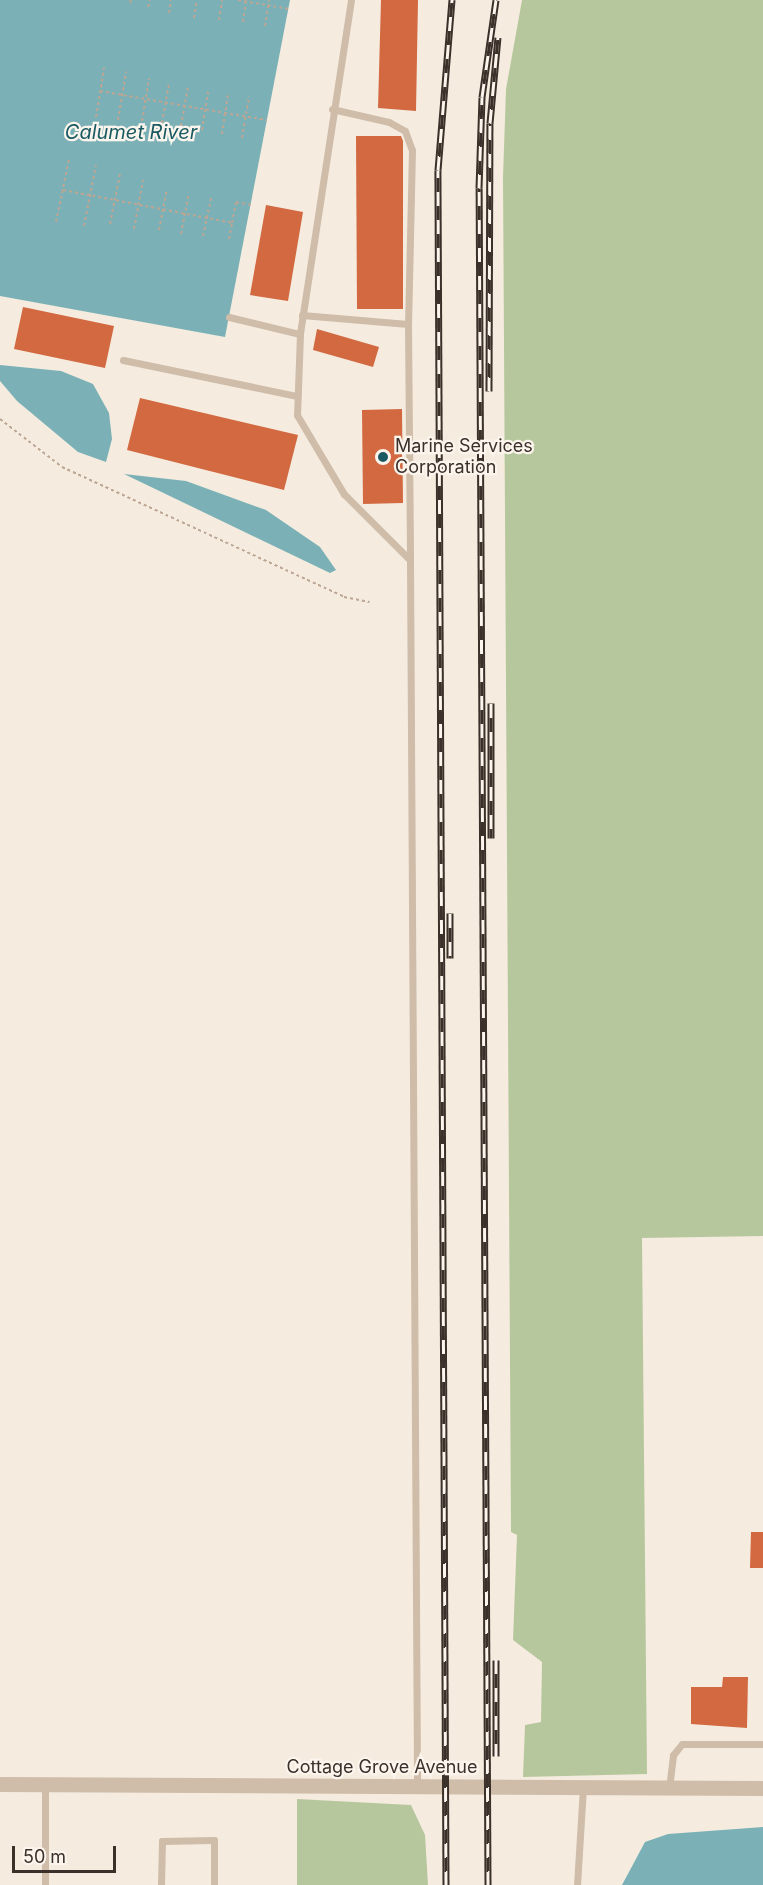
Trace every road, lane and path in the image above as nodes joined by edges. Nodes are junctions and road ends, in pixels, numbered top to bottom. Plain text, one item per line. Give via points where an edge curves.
1 (150, 0) edge
2 (171, 0) edge
3 (197, 0) edge
4 (222, 0) edge
5 (238, 0) edge
6 (269, 0) edge
7 (351, 0) edge
8 (246, 1) edge
9 (268, 5) junction
10 (148, 7) dead end
11 (289, 9) dead end
12 (169, 13) dead end
13 (194, 18) dead end
14 (219, 20) dead end
15 (243, 22) dead end
16 (265, 26) dead end
17 (104, 68) dead end
18 (126, 72) dead end
19 (149, 79) dead end
20 (169, 84) dead end
21 (188, 87) dead end
22 (100, 91) junction
23 (208, 91) dead end
24 (122, 94) junction
25 (228, 94) dead end
26 (249, 97) dead end
27 (146, 99) junction
28 (165, 102) junction
29 (185, 105) junction
30 (205, 109) junction
31 (332, 109) junction
32 (225, 112) junction
33 (246, 116) junction
34 (96, 117) dead end
35 (118, 120) dead end
36 (267, 120) dead end
37 (142, 121) dead end
38 (162, 123) dead end
39 (181, 126) dead end
40 (202, 130) dead end
41 (222, 134) dead end
42 (242, 138) dead end
43 (69, 159) dead end
44 (96, 165) dead end
45 (120, 174) dead end
46 (143, 180) dead end
47 (167, 189) dead end
48 (63, 190) junction
49 (189, 193) dead end
50 (90, 195) junction
51 (211, 197) dead end
52 (114, 200) junction
53 (138, 204) junction
54 (251, 205) dead end
55 (163, 209) junction
56 (185, 213) junction
57 (207, 218) junction
58 (56, 222) dead end
59 (232, 223) junction
60 (110, 224) dead end
61 (84, 226) dead end
62 (134, 229) dead end
63 (159, 230) dead end
64 (181, 234) dead end
65 (203, 236) dead end
66 (229, 239) dead end
67 (302, 315) junction
68 (229, 317) dead end
69 (408, 324) junction
70 (300, 334) junction
71 (123, 360) dead end
72 (297, 396) junction
73 (0, 419) edge
74 (410, 560) junction
75 (370, 602) dead end
76 (763, 1744) edge
77 (0, 1784) edge
78 (45, 1784) junction
79 (417, 1786) junction
80 (583, 1787) junction
81 (669, 1788) junction
82 (763, 1788) edge
83 (45, 1885) edge
84 (161, 1885) edge
85 (214, 1885) edge
86 (577, 1885) edge

1 - 10 path
2 - 12 path
3 - 13 path
4 - 14 path
5 - 8 path
6 - 9 path
7 - 31 lane
8 - 9 path
8 - 15 path
9 - 11 path
9 - 16 path
17 - 22 path
18 - 24 path
19 - 27 path
20 - 28 path
21 - 29 path
22 - 24 path
22 - 34 path
23 - 30 path
24 - 27 path
24 - 35 path
25 - 32 path
26 - 33 path
27 - 28 path
27 - 37 path
28 - 29 path
28 - 38 path
29 - 30 path
29 - 39 path
30 - 32 path
30 - 40 path
31 - 67 lane
31 - 69 lane via 388,122 405,131 412,150
32 - 33 path
32 - 41 path
33 - 36 path
33 - 42 path
43 - 48 path
44 - 50 path
45 - 52 path
46 - 53 path
47 - 55 path
48 - 50 path
48 - 58 path
49 - 56 path
50 - 52 path
50 - 61 path
51 - 57 path
52 - 53 path
52 - 60 path
53 - 55 path
53 - 62 path
54 - 59 path via 236,202
55 - 56 path
55 - 63 path
56 - 57 path
56 - 64 path
57 - 59 path
57 - 65 path
59 - 66 path
67 - 69 lane
67 - 70 lane
68 - 70 lane
69 - 74 lane
70 - 72 lane
71 - 72 lane
72 - 74 lane via 297,415 344,494
73 - 75 path via 62,467 344,597
74 - 79 lane
76 - 81 lane via 682,1743 673,1755
77 - 78 street, Cottage Grove Avenue
78 - 79 street, Cottage Grove Avenue
78 - 83 lane
79 - 80 street, Cottage Grove Avenue
80 - 81 street, Cottage Grove Avenue
80 - 86 lane
81 - 82 street, Cottage Grove Avenue
84 - 85 lane via 162,1841 214,1840

